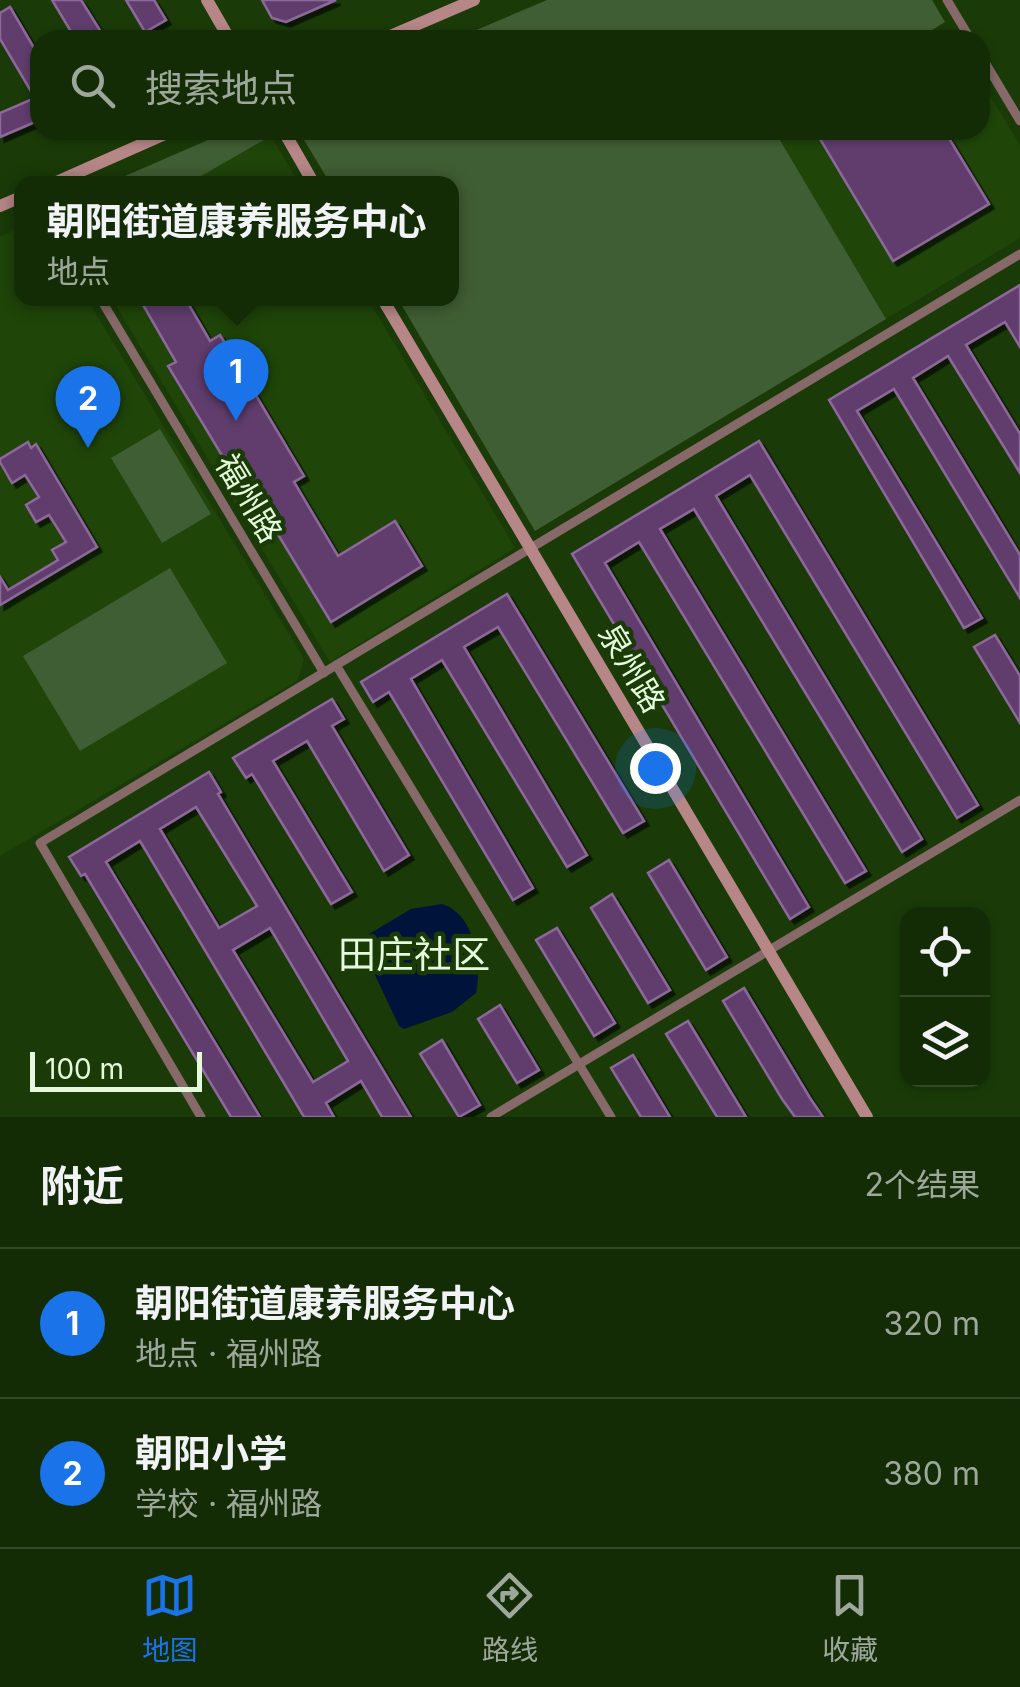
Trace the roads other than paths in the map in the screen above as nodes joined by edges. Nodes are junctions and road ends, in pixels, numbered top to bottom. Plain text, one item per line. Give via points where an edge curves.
1 (207, 0) edge
2 (474, 0) edge
3 (947, 0) edge
4 (224, 30) edge
5 (405, 30) edge
6 (965, 30) edge
7 (990, 71) edge
8 (1020, 121) edge
9 (151, 140) edge
10 (289, 140) edge
11 (70, 176) edge
12 (309, 176) edge
13 (1020, 254) edge
14 (105, 306) edge
15 (387, 306) edge
16 (529, 549) junction
17 (336, 665) junction
18 (324, 672) junction
19 (1020, 800) edge
20 (768, 951) junction
21 (579, 1064) junction
22 (200, 1117) edge
23 (491, 1117) edge
24 (610, 1117) edge
25 (867, 1117) edge

1 - 4 street
2 - 5 street
3 - 6 street
7 - 8 street
9 - 11 street
10 - 12 street
13 - 16 street
14 - 18 street, 福州路
15 - 16 street, 泉州路
16 - 17 street
16 - 20 street, 泉州路
17 - 18 street
17 - 21 street
18 - 22 street via 40,844
19 - 20 street
20 - 21 street
20 - 25 street, 泉州路
21 - 23 street
21 - 24 street

